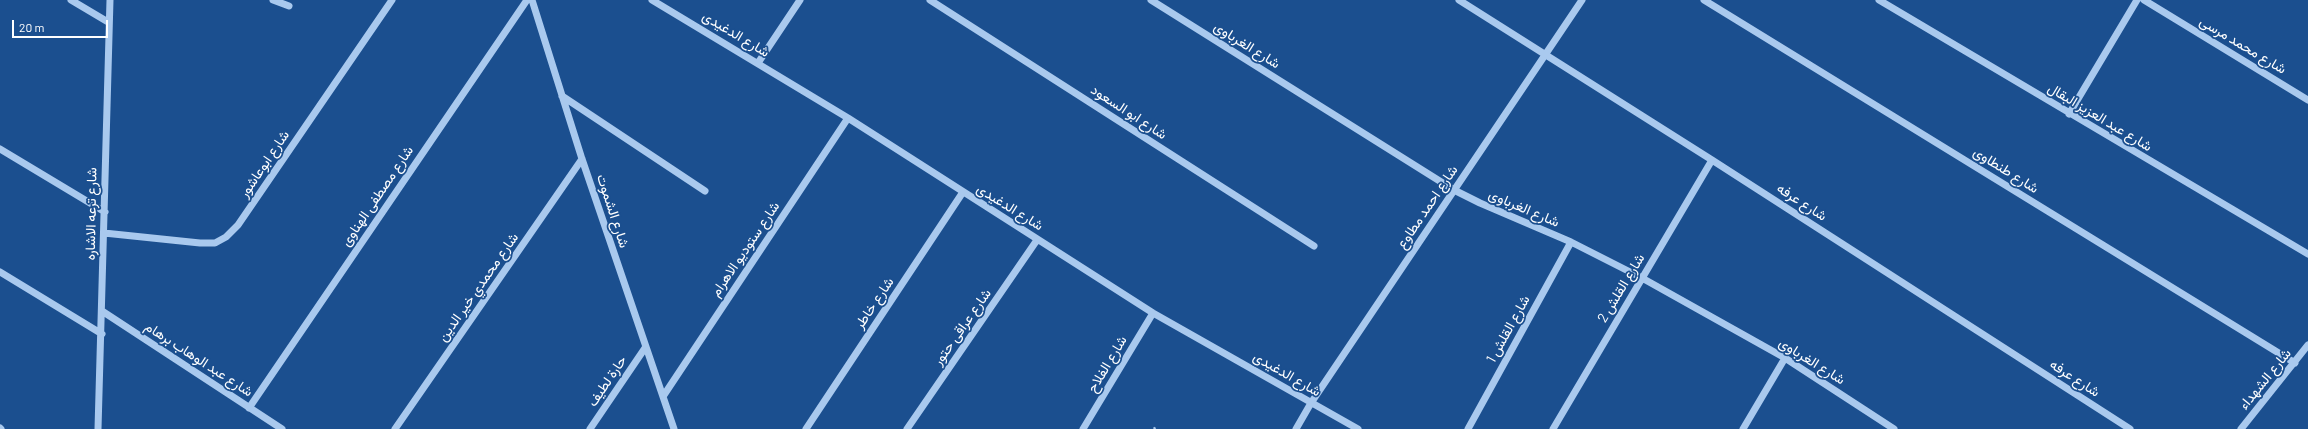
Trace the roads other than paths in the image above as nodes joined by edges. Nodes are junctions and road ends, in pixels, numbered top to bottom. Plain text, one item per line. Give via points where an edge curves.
1 (71, 0) edge
2 (110, 0) edge
3 (273, 0) edge
4 (392, 0) edge
5 (527, 0) edge
6 (532, 0) edge
7 (652, 0) edge
8 (800, 0) edge
9 (930, 0) edge
10 (1151, 0) edge
11 (1459, 0) edge
12 (1582, 0) edge
13 (1704, 0) edge
14 (1879, 0) edge
15 (2137, 0) edge
16 (2144, 0) edge
17 (289, 6) dead end
18 (108, 22) junction
19 (1546, 55) junction
20 (758, 63) junction
21 (562, 96) junction
22 (2308, 100) edge
23 (2069, 114) junction
24 (848, 118) junction
25 (0, 149) edge
26 (582, 159) junction
27 (1712, 160) junction
28 (1454, 190) junction
29 (705, 191) dead end
30 (963, 192) junction
31 (105, 212) junction
32 (104, 233) junction
33 (1037, 240) junction
34 (1571, 242) junction
35 (1314, 246) dead end
36 (2308, 254) edge
37 (0, 272) edge
38 (1642, 278) junction
39 (102, 311) junction
40 (1153, 313) junction
41 (102, 334) junction
42 (2308, 345) edge
43 (645, 348) junction
44 (1785, 358) junction
45 (2295, 363) junction
46 (664, 395) junction
47 (1311, 403) junction
48 (249, 408) junction
49 (98, 429) edge
50 (282, 429) edge
51 (395, 429) edge
52 (590, 429) edge
53 (674, 429) edge
54 (806, 429) edge
55 (907, 429) edge
56 (1083, 429) edge
57 (1296, 429) edge
58 (1358, 429) edge
59 (1468, 429) edge
60 (1552, 429) edge
61 (1743, 429) edge
62 (1894, 429) edge
63 (2130, 429) edge
64 (2241, 429) edge

1 - 18 street
2 - 18 street, شارع ترعه الاشاره
3 - 17 street
4 - 32 street, شارع ابوعاشور via 238,225 226,237 215,243 208,243
5 - 48 street, شارع مصطفى الهناوى
6 - 21 street, شارع الشموت
7 - 20 street, شارع الدغيدى
8 - 20 street
9 - 35 street, شارع ابو السعود
10 - 28 street, شارع الغرباوى
11 - 19 street, شارع عرفه
12 - 19 street, شارع احمد مطاوع
13 - 45 street, شارع طنطاوى
14 - 23 street, شارع عبد العزيز البقال
15 - 23 street
16 - 22 street, شارع محمد مرسى
18 - 31 street, شارع ترعه الاشاره
19 - 27 street, شارع عرفه
19 - 28 street, شارع احمد مطاوع
20 - 24 street, شارع الدغيدى
21 - 26 street, شارع الشموت
21 - 29 street
23 - 36 street, شارع عبد العزيز البقال
24 - 30 street, شارع الدغيدى
24 - 46 street, شارع ستوديو الاهرام
25 - 31 street
26 - 43 street, شارع الشموت
26 - 51 street, شارع محمدي خير الدين
27 - 38 street, شارع القلش 2
27 - 63 street, شارع عرفه
28 - 34 street, شارع الغرباوى via 1480,204
28 - 47 street, شارع احمد مطاوع
30 - 33 street, شارع الدغيدى
30 - 54 street, شارع خاطر
31 - 32 street, شارع ترعه الاشاره
32 - 39 street, شارع ترعه الاشاره
33 - 40 street, شارع الدغيدى
33 - 55 street, شارع عراقى حتور
34 - 38 street, شارع الغرباوى
34 - 59 street, شارع القلش 1
37 - 41 street
38 - 44 street, شارع الغرباوى
38 - 60 street, شارع القلش 2
39 - 41 street, شارع ترعه الاشاره
39 - 48 street, شارع عبد الوهاب برهام
40 - 47 street, شارع الدغيدى
40 - 56 street, شارع الفلاح
41 - 49 street, شارع ترعه الاشاره
42 - 45 street, شارع الشهداء
43 - 46 street, شارع الشموت
43 - 52 street, حارة لطيف
44 - 61 street
44 - 62 street, شارع الغرباوى
45 - 64 street, شارع الشهداء
46 - 53 street, شارع الشموت
47 - 57 street, شارع احمد مطاوع
47 - 58 street, شارع الدغيدى
48 - 50 street, شارع عبد الوهاب برهام

